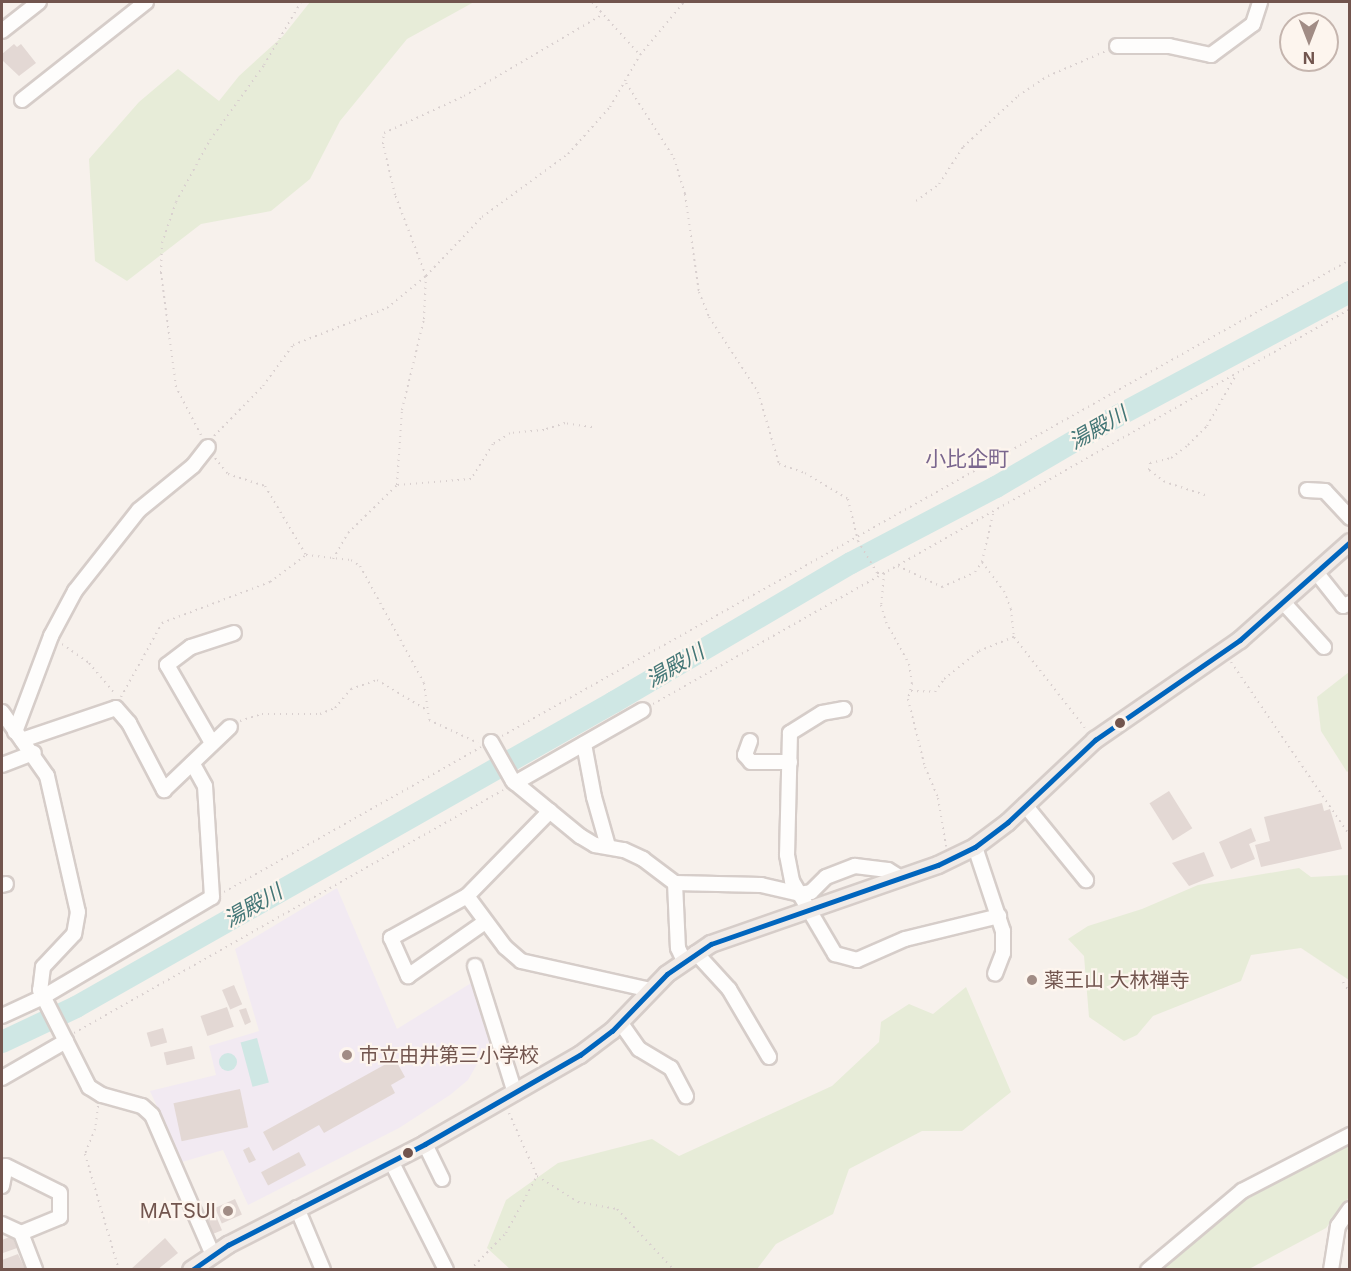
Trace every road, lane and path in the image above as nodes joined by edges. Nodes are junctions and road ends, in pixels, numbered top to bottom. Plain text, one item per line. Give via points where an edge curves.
1 (39, 2) edge
2 (146, 2) edge
3 (301, 2) edge
4 (592, 2) edge
5 (684, 2) edge
6 (1260, 2) edge
7 (603, 14) junction
8 (2, 31) edge
9 (1117, 46) joint
10 (640, 55) junction
11 (626, 83) junction
12 (22, 100) dead end
13 (916, 201) dead end
14 (1350, 260) edge
15 (426, 276) junction
16 (1350, 309) edge
17 (1238, 372) junction
18 (592, 427) dead end
19 (208, 447) junction
20 (397, 485) junction
21 (1307, 490) dead end
22 (1205, 495) dead end
23 (994, 510) junction
24 (1350, 518) edge
25 (856, 535) junction
26 (1350, 542) edge
27 (306, 555) junction
28 (333, 559) junction
29 (982, 562) junction
30 (897, 565) junction
31 (1316, 572) junction
32 (884, 573) junction
33 (1283, 602) junction
34 (1350, 603) edge
35 (234, 633) dead end
36 (51, 636) junction
37 (1014, 637) junction
38 (1324, 647) dead end
39 (1221, 654) junction
40 (910, 691) junction
41 (425, 709) junction
42 (844, 709) dead end
43 (643, 710) joint
44 (2, 712) edge
45 (230, 727) joint
46 (18, 736) junction
47 (1095, 740) junction
48 (750, 741) dead end
49 (212, 743) junction
50 (491, 744) joint
51 (584, 744) junction
52 (34, 753) junction
53 (790, 762) junction
54 (192, 763) junction
55 (2, 765) edge
56 (514, 782) junction
57 (1025, 805) junction
58 (550, 811) junction
59 (1350, 836) edge
60 (608, 846) junction
61 (975, 847) junction
62 (950, 861) junction
63 (901, 878) junction
64 (1086, 880) dead end
65 (675, 883) junction
66 (799, 894) junction
67 (467, 896) junction
68 (212, 897) junction
69 (810, 908) junction
70 (999, 916) junction
71 (485, 922) junction
72 (690, 957) junction
73 (475, 966) dead end
74 (995, 974) dead end
75 (1343, 982) dead end
76 (651, 990) junction
77 (1350, 993) edge
78 (43, 999) junction
79 (2, 1016) edge
80 (620, 1022) junction
81 (65, 1039) junction
82 (769, 1057) dead end
83 (2, 1078) edge
84 (94, 1092) junction
85 (509, 1096) junction
86 (686, 1096) dead end
87 (1350, 1135) edge
88 (425, 1144) junction
89 (391, 1161) junction
90 (537, 1176) junction
91 (442, 1179) dead end
92 (2, 1186) edge
93 (297, 1208) junction
94 (1350, 1209) edge
95 (2, 1224) edge
96 (21, 1233) junction
97 (212, 1253) junction
98 (35, 1269) edge
99 (119, 1269) edge
100 (191, 1269) edge
101 (324, 1269) edge
102 (446, 1269) edge
103 (470, 1269) edge
104 (674, 1269) edge
105 (1148, 1269) edge
106 (1331, 1269) edge

1 - 8 street
2 - 12 street
3 - 19 path via 264,65 210,140 176,202 162,243 161,273 176,387
4 - 7 path
5 - 10 path
6 - 9 street via 1253,24 1211,55 1168,46
7 - 10 path
7 - 15 path via 464,96 384,133 383,155 394,195
9 - 13 path via 1048,76 1018,96 963,147 939,184
10 - 11 path
11 - 15 path via 568,154 482,217
11 - 25 path via 674,158 685,194 699,292 709,317 758,392 779,464 805,473 848,499
14 - 25 path
15 - 19 path via 387,308 293,345 248,403 217,431
15 - 20 path via 424,319 402,410
16 - 17 path
17 - 22 path via 1207,426 1188,446 1171,458 1150,463 1149,470 1165,482
17 - 23 path
18 - 20 path via 565,423 544,430 510,433 493,444 471,479
19 - 27 path via 228,474 265,486
19 - 36 street via 193,466 161,489 114,540 75,591
20 - 28 path via 348,533
21 - 24 street via 1325,491
23 - 29 path
23 - 30 path
25 - 32 path via 877,573
25 - 50 path
26 - 31 main road
27 - 28 path
27 - 36 path via 270,582 162,623 120,699 89,663
28 - 41 path via 351,560 366,573 424,683
29 - 30 path via 975,572 942,587
29 - 37 path via 1004,591 1011,609
30 - 32 path
31 - 33 main road
31 - 34 street via 1342,606
32 - 40 path via 881,605 909,664
32 - 43 path
33 - 38 street
33 - 39 main road
35 - 49 street via 191,647 167,665
36 - 46 street
37 - 40 path via 979,651 944,679 935,692
37 - 47 path
39 - 47 main road
39 - 59 path via 1230,660 1272,718
40 - 62 path via 908,699 925,767 938,798
41 - 45 path via 376,680 351,690 335,708 302,716 262,714
41 - 68 path via 429,720 483,746
42 - 53 street via 822,713 790,733
43 - 51 street
44 - 46 street
45 - 49 street
46 - 52 street
46 - 54 street via 116,708 129,723 164,790
47 - 57 main road
48 - 53 street via 745,755 751,762
49 - 54 street
50 - 56 street
51 - 56 street
51 - 60 street
52 - 55 street
52 - 78 street via 50,785 78,912 74,934 43,967 39,983
53 - 66 street via 787,855
54 - 68 street via 205,786
56 - 58 street
56 - 81 path
57 - 61 main road
57 - 64 street
58 - 60 street via 580,836 595,845
58 - 67 street
60 - 65 street via 643,859
61 - 62 main road
61 - 70 street
62 - 63 main road
63 - 66 street via 888,870 855,866 826,877 811,892
63 - 69 main road
65 - 66 street via 760,885
65 - 72 street via 678,948
66 - 69 street
67 - 71 street
67 - 71 street via 391,938 408,976
68 - 78 street
69 - 70 street via 835,954 850,961 905,939
69 - 72 main road via 741,931
70 - 74 street via 1003,953
71 - 76 street via 521,961
72 - 76 main road
72 - 82 street via 729,989
73 - 85 street
75 - 77 path
76 - 80 main road
78 - 79 street
78 - 81 street
80 - 85 main road via 586,1051
80 - 86 street via 639,1049 670,1068
81 - 83 street
81 - 84 street via 84,1082
84 - 97 street via 142,1106 152,1115
84 - 99 path via 98,1115 85,1154
85 - 88 main road
85 - 90 path
87 - 105 street via 1242,1191
88 - 89 main road
88 - 91 street
89 - 93 main road
89 - 102 street
90 - 103 path via 506,1233
90 - 104 path via 578,1202 617,1209
92 - 96 street via 6,1166 60,1193 60,1217
93 - 97 main road
93 - 101 street
94 - 106 street via 1338,1226
95 - 96 street
96 - 98 street
97 - 100 main road

